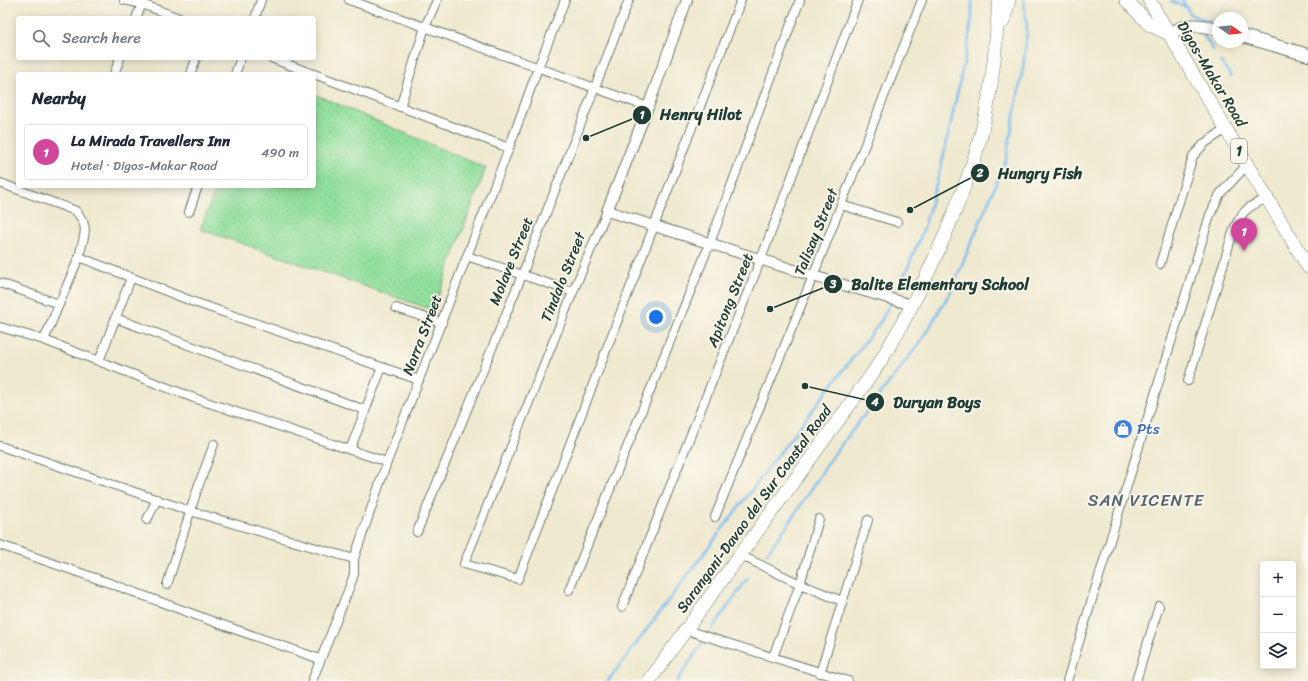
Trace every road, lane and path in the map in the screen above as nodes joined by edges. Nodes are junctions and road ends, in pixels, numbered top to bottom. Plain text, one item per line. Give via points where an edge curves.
1 (124, 0) edge
2 (261, 0) edge
3 (349, 0) edge
4 (437, 0) edge
5 (565, 0) edge
6 (629, 0) edge
7 (687, 0) edge
8 (741, 0) edge
9 (800, 0) edge
10 (858, 0) edge
11 (922, 0) edge
12 (999, 0) edge
13 (1010, 0) edge
14 (1126, 0) edge
15 (1149, 0) edge
16 (142, 4) junction
17 (137, 16) edge
18 (174, 16) edge
19 (256, 16) edge
20 (425, 27) junction
21 (1212, 29) edge
22 (1169, 34) junction
23 (1248, 38) edge
24 (996, 42) junction
25 (1308, 55) edge
26 (119, 60) edge
27 (195, 60) edge
28 (240, 60) edge
29 (277, 60) edge
30 (538, 68) junction
31 (115, 72) edge
32 (191, 72) edge
33 (236, 72) edge
34 (309, 72) edge
35 (316, 75) edge
36 (595, 88) junction
37 (400, 107) junction
38 (648, 107) junction
39 (1226, 129) junction
40 (509, 148) junction
41 (1247, 165) junction
42 (0, 183) edge
43 (197, 188) edge
44 (1267, 198) junction
45 (841, 205) junction
46 (607, 211) junction
47 (189, 212) dead end
48 (897, 222) dead end
49 (654, 225) junction
50 (710, 243) junction
51 (467, 256) junction
52 (79, 257) junction
53 (761, 259) junction
54 (1160, 264) dead end
55 (1308, 267) edge
56 (522, 275) junction
57 (813, 276) junction
58 (131, 278) junction
59 (0, 283) edge
60 (573, 292) junction
61 (58, 304) junction
62 (912, 305) junction
63 (396, 308) dead end
64 (115, 318) junction
65 (442, 322) junction
66 (0, 327) edge
67 (44, 340) junction
68 (99, 361) junction
69 (382, 367) junction
70 (419, 380) junction
71 (1188, 381) dead end
72 (365, 410) junction
73 (214, 444) dead end
74 (0, 446) edge
75 (350, 450) junction
76 (387, 462) junction
77 (157, 499) junction
78 (190, 511) junction
79 (715, 517) dead end
80 (819, 519) dead end
81 (147, 520) dead end
82 (868, 520) dead end
83 (417, 532) dead end
84 (0, 545) edge
85 (740, 554) junction
86 (354, 559) junction
87 (800, 584) junction
88 (167, 585) dead end
89 (569, 590) dead end
90 (842, 601) junction
91 (1159, 606) dead end
92 (622, 607) dead end
93 (686, 630) junction
94 (773, 657) junction
95 (320, 659) junction
96 (820, 673) junction
97 (312, 681) edge
98 (650, 681) edge
99 (848, 681) edge
100 (1067, 681) edge
101 (1136, 681) edge

1 - 16 street
2 - 19 street
3 - 20 street
4 - 20 street
5 - 30 street, Narra Street
6 - 36 street, Molave Street
7 - 38 street, Tindalo Street
8 - 49 street
9 - 50 street
10 - 53 street, Apitong Street
11 - 45 street, Talisay Street
12 - 24 main road, Sarangani-Davao del Sur Coastal Road
13 - 24 main road, Sarangani-Davao del Sur Coastal Road
14 - 22 main road via 1150,25
15 - 22 main road, Digos-Makar Road / 1
16 - 17 street
16 - 18 street
20 - 30 street
20 - 37 street
21 - 22 main road via 1192,25
22 - 39 main road, Digos-Makar Road / 1
23 - 25 main road
24 - 62 main road, Sarangani-Davao del Sur Coastal Road via 991,86 974,159 940,248
26 - 31 street
27 - 32 street
28 - 33 street
29 - 34 street
30 - 36 street
30 - 40 street, Narra Street
35 - 37 street
36 - 38 street
36 - 56 street, Molave Street
37 - 40 street
38 - 46 street, Tindalo Street
39 - 41 main road, Digos-Makar Road / 1
39 - 54 street via 1205,143 1193,156
40 - 51 street, Narra Street
41 - 44 main road, Digos-Makar Road / 1
41 - 100 street via 1220,194 1210,216
42 - 52 street via 76,211 85,229
43 - 47 street
44 - 55 main road, Digos-Makar Road / 1
44 - 71 street via 1248,207 1234,228
45 - 48 street
45 - 57 street, Talisay Street
46 - 49 street
46 - 60 street, Tindalo Street
49 - 50 street
49 - 60 street, Tindalo Street via 518,579 464,564
50 - 53 street
50 - 89 street
51 - 56 street
51 - 65 street, Narra Street
52 - 58 street
52 - 61 street
53 - 57 street
53 - 92 street, Apitong Street
56 - 60 street
56 - 83 street, Molave Street
57 - 62 street
57 - 79 street, Talisay Street
58 - 64 street
58 - 69 street
59 - 61 street
61 - 67 street
62 - 85 main road, Sarangani-Davao del Sur Coastal Road via 872,374
63 - 65 street
64 - 68 street
64 - 72 street
65 - 70 street, Narra Street
66 - 67 street
67 - 68 street
68 - 75 street via 194,398
69 - 70 street
69 - 72 street
70 - 76 street, Narra Street
72 - 75 street
73 - 78 street
74 - 77 street
75 - 76 street
76 - 86 street, Narra Street
77 - 78 street
77 - 81 street
78 - 86 street
78 - 88 street
80 - 87 street
82 - 90 street
84 - 95 street
85 - 87 street
85 - 93 main road, Sarangani-Davao del Sur Coastal Road
86 - 95 street, Narra Street via 354,574 350,586
87 - 90 street
87 - 94 street
90 - 96 street
91 - 101 street
93 - 94 street
93 - 98 main road, Sarangani-Davao del Sur Coastal Road
94 - 96 street
95 - 97 street, Narra Street
96 - 99 street

